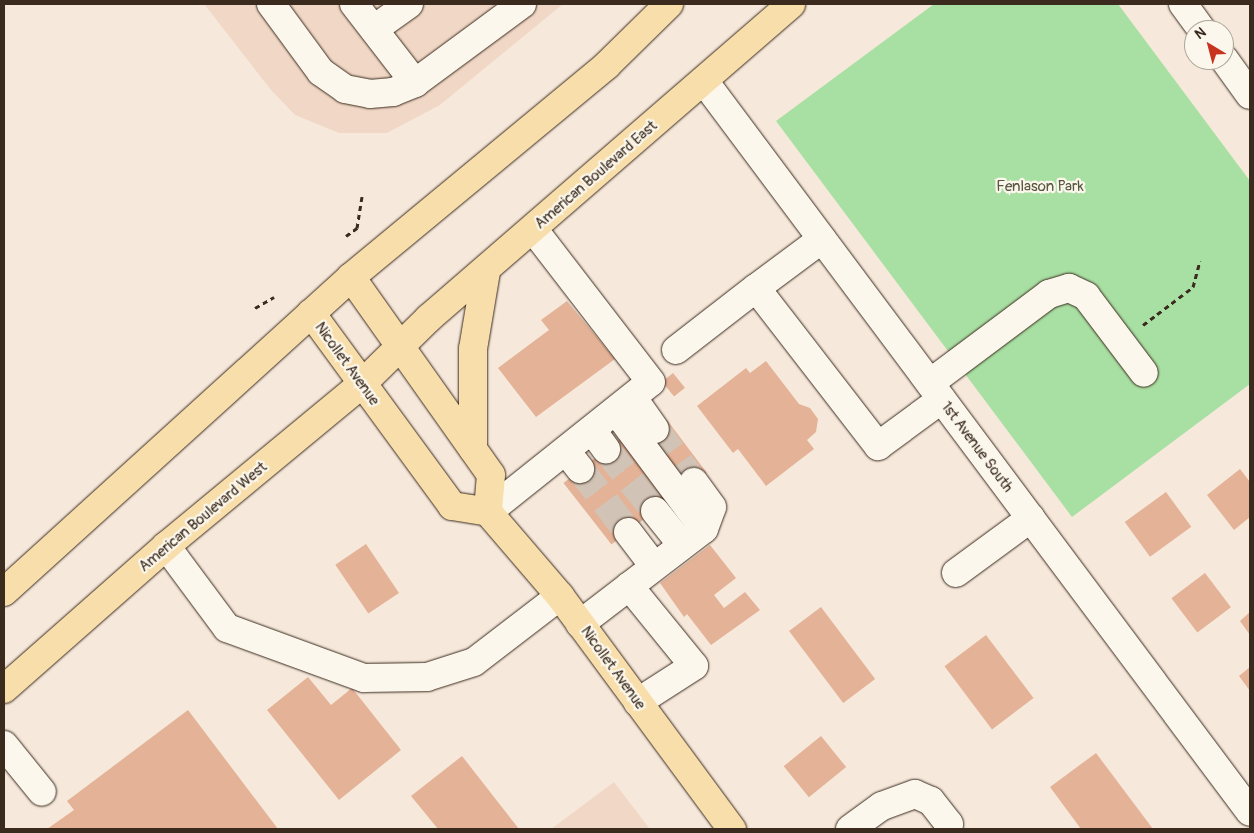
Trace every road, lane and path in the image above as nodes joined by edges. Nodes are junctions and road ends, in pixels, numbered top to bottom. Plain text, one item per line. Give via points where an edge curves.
1 (271, 4) edge
2 (354, 4) edge
3 (408, 4) edge
4 (522, 4) edge
5 (670, 4) edge
6 (791, 4) edge
7 (1183, 4) edge
8 (1195, 20) edge
9 (374, 29) junction
10 (1232, 70) edge
11 (704, 81) junction
12 (415, 83) junction
13 (1250, 95) edge
14 (362, 196) dead end
15 (533, 229) junction
16 (346, 236) dead end
17 (822, 239) junction
18 (1200, 261) dead end
19 (486, 271) junction
20 (351, 277) junction
21 (756, 288) junction
22 (274, 297) dead end
23 (255, 308) dead end
24 (311, 313) junction
25 (1136, 330) dead end
26 (400, 344) junction
27 (676, 350) dead end
28 (1144, 373) dead end
29 (362, 384) junction
30 (936, 391) junction
31 (633, 397) junction
32 (655, 429) tunnel mouth
33 (473, 449) junction
34 (694, 482) tunnel mouth
35 (655, 511) tunnel mouth
36 (488, 512) junction
37 (1031, 518) junction
38 (704, 529) junction
39 (628, 532) tunnel mouth
40 (682, 545) junction
41 (166, 546) junction
42 (654, 566) junction
43 (956, 573) dead end
44 (629, 586) junction
45 (4, 592) edge
46 (560, 596) junction
47 (580, 624) junction
48 (4, 688) edge
49 (638, 702) junction
50 (4, 744) edge
51 (42, 792) dead end
52 (1250, 812) edge
53 (732, 829) edge
54 (850, 829) edge
55 (948, 829) edge

1 - 12 street via 321,72 345,89 370,94 392,92
2 - 9 street
3 - 9 street
4 - 12 street
5 - 20 main road via 607,65
6 - 11 main road, American Boulevard East
7 - 8 street
9 - 12 street
10 - 13 street
11 - 15 main road, American Boulevard East
11 - 17 street, 1st Avenue South
14 - 16 path via 357,228
15 - 19 main road, American Boulevard East
15 - 31 street
17 - 21 street
17 - 30 street, 1st Avenue South
18 - 25 path via 1193,287
19 - 26 main road, American Boulevard East
19 - 33 main road via 473,349
20 - 24 main road
20 - 26 main road
21 - 27 street
21 - 30 street via 878,446
22 - 23 path
24 - 29 main road, Nicollet Avenue
24 - 45 main road
26 - 29 main road, American Boulevard West
26 - 33 main road
28 - 30 street via 1086,296 1070,288 1049,294
29 - 36 main road, Nicollet Avenue via 452,506
29 - 41 main road, American Boulevard West
30 - 37 street, 1st Avenue South
31 - 32 street
31 - 36 street via 599,439 573,460
31 - 38 street
33 - 36 main road via 491,475
34 - 38 street via 712,507
35 - 40 street
36 - 46 main road, Nicollet Avenue
37 - 43 street
37 - 52 street, 1st Avenue South
38 - 40 street
39 - 42 street
40 - 42 street
41 - 46 street via 227,628 364,678 427,677 474,662
41 - 48 main road, American Boulevard West
42 - 44 street
44 - 47 street
44 - 49 street via 694,666
46 - 47 main road, Nicollet Avenue
47 - 49 main road, Nicollet Avenue
49 - 53 main road, Nicollet Avenue
50 - 51 street
54 - 55 street via 882,806 915,794 931,801 949,824

